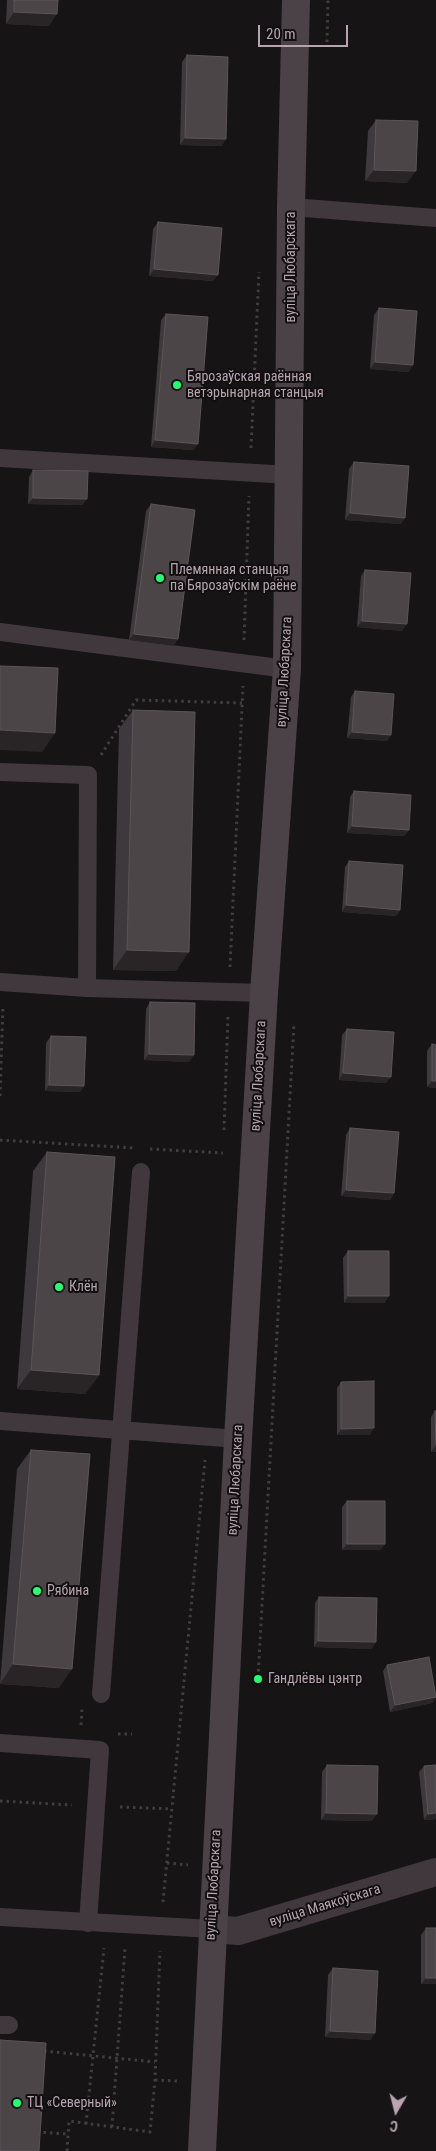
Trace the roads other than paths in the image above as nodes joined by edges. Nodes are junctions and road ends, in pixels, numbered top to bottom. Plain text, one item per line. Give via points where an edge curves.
1 (296, 0) edge
2 (291, 208) junction
3 (436, 218) edge
4 (0, 458) edge
5 (290, 475) junction
6 (0, 632) edge
7 (287, 669) junction
8 (0, 772) edge
9 (2, 982) edge
10 (87, 988) junction
11 (264, 993) junction
12 (141, 1172) dead end
13 (0, 1421) edge
14 (122, 1430) junction
15 (238, 1440) junction
16 (101, 1694) dead end
17 (0, 1743) edge
18 (436, 1872) edge
19 (0, 1917) edge
20 (88, 1923) junction
21 (212, 1929) junction
22 (202, 2151) edge

1 - 2 street, вуліца Любарскага
2 - 3 lane
2 - 5 street, вуліца Любарскага
4 - 5 lane
5 - 7 street, вуліца Любарскага
6 - 7 lane
7 - 11 street, вуліца Любарскага
8 - 10 lane via 88,775
9 - 10 lane
10 - 11 lane
11 - 15 street, вуліца Любарскага
12 - 14 lane
13 - 14 lane
14 - 15 lane
14 - 16 lane
15 - 21 street, вуліца Любарскага
17 - 20 lane via 100,1750
18 - 21 street, вуліца Маякоўскага via 238,1932
19 - 20 lane
20 - 21 lane
21 - 22 street, вуліца Любарскага

